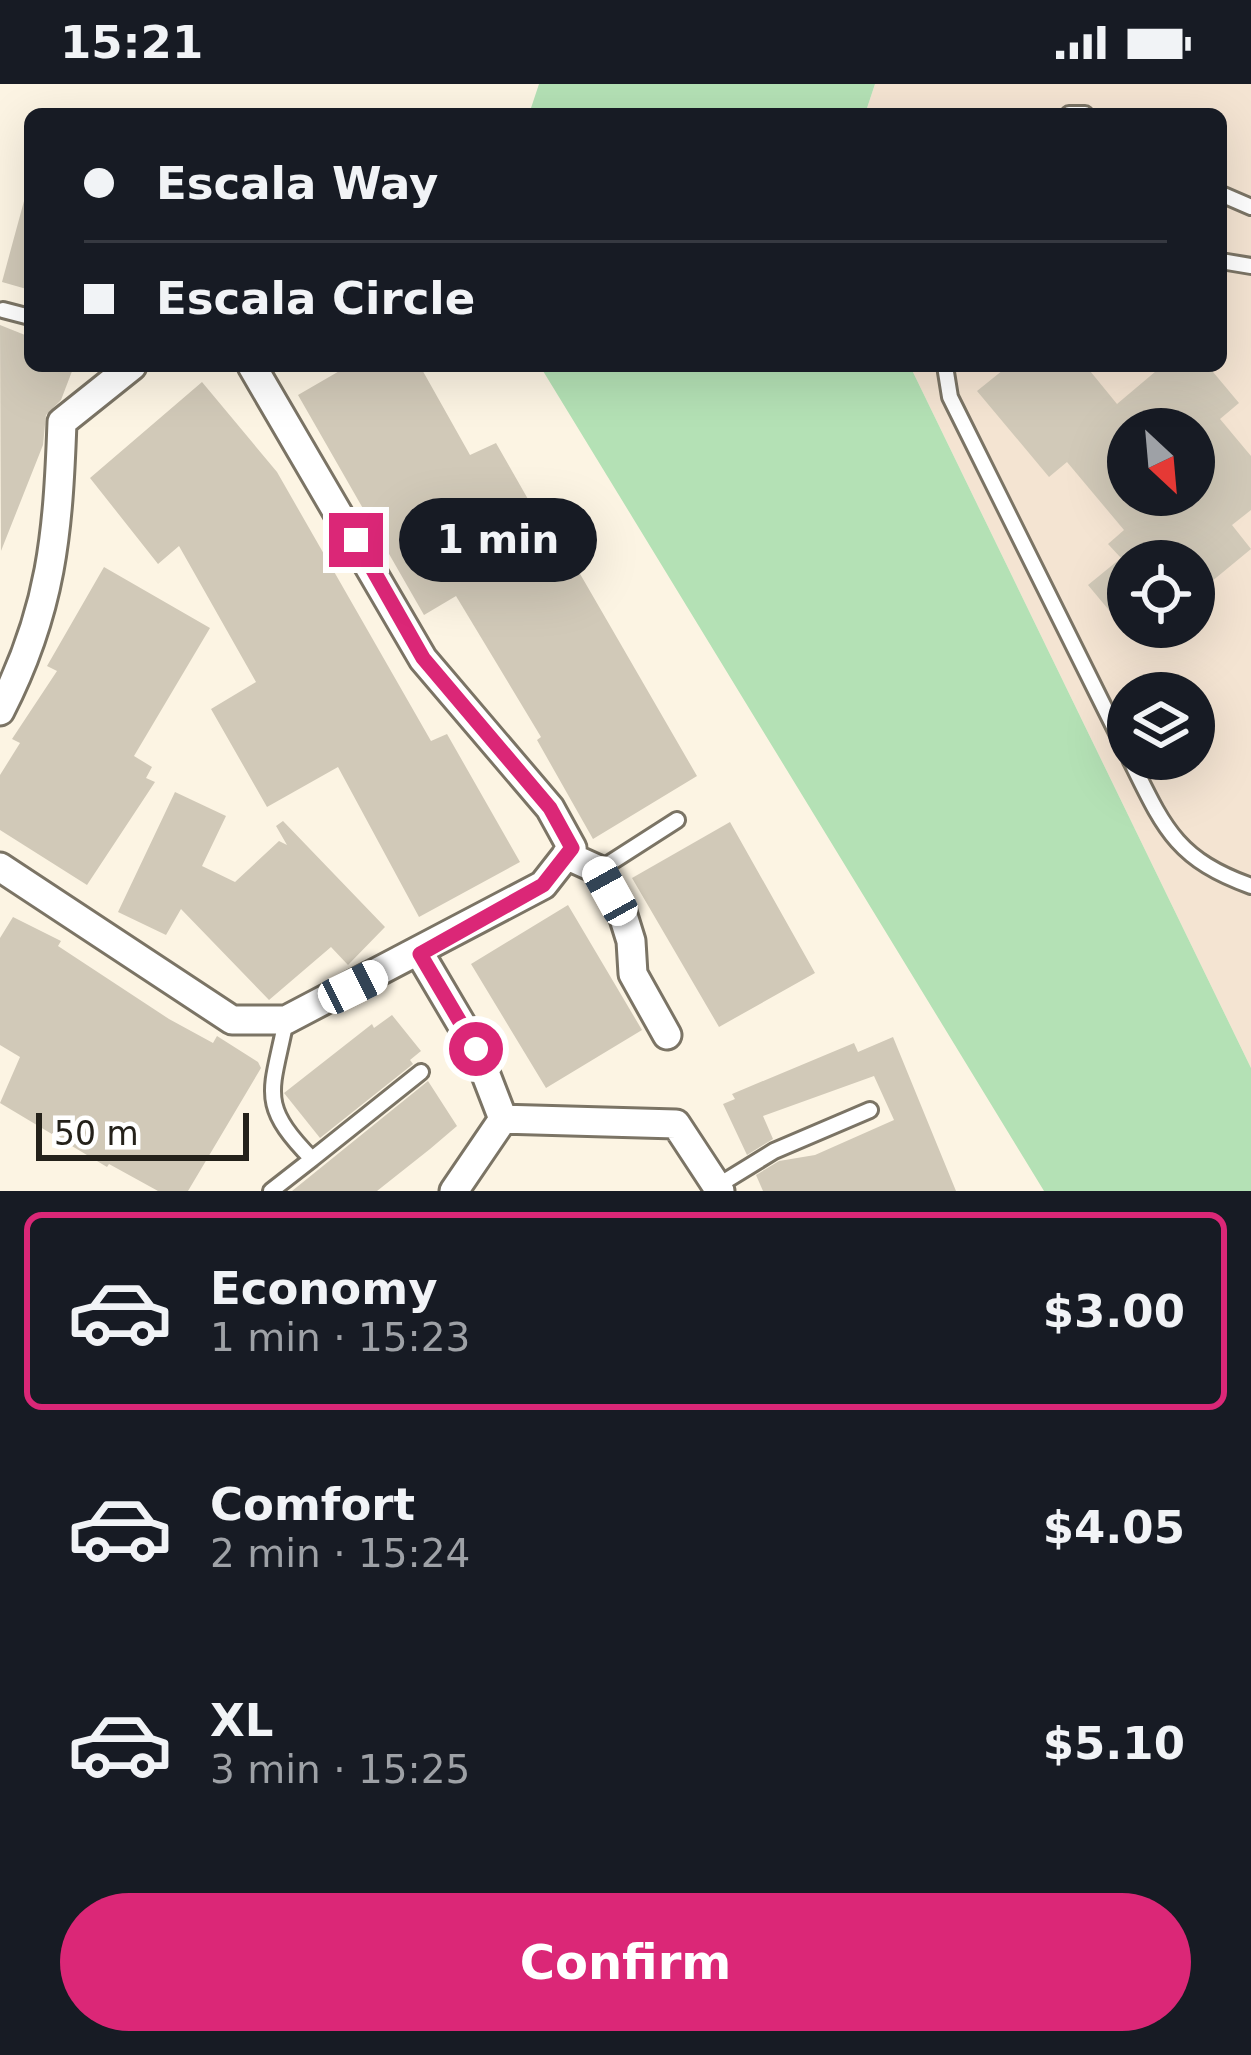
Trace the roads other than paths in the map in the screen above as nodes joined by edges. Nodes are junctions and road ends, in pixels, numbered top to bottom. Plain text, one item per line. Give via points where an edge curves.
1 (4, 310) dead end
2 (24, 315) edge
3 (124, 372) edge
4 (256, 372) edge
5 (946, 372) edge
6 (0, 711) edge
7 (1107, 713) edge
8 (1143, 780) edge
9 (677, 820) dead end
10 (566, 855) junction
11 (0, 867) edge
12 (599, 870) junction
13 (1251, 886) edge
14 (420, 954) junction
15 (286, 1020) junction
16 (667, 1035) dead end
17 (422, 1072) dead end
18 (870, 1110) dead end
19 (503, 1119) junction
20 (312, 1159) junction
21 (716, 1189) edge
22 (272, 1191) edge
23 (454, 1191) edge

1 - 2 lane
3 - 6 street via 62,422 58,537 31,651
4 - 10 street via 423,658 550,808 572,848
5 - 7 lane via 950,397
8 - 13 lane via 1189,856
9 - 12 lane
10 - 12 street
10 - 14 street via 543,885
11 - 15 street via 232,1020
12 - 16 street via 632,941 633,974
14 - 15 street
14 - 19 street via 476,1049
15 - 20 lane via 271,1097 279,1125
17 - 20 lane
18 - 21 lane via 774,1151
19 - 21 street via 676,1124
19 - 23 street
20 - 22 lane

